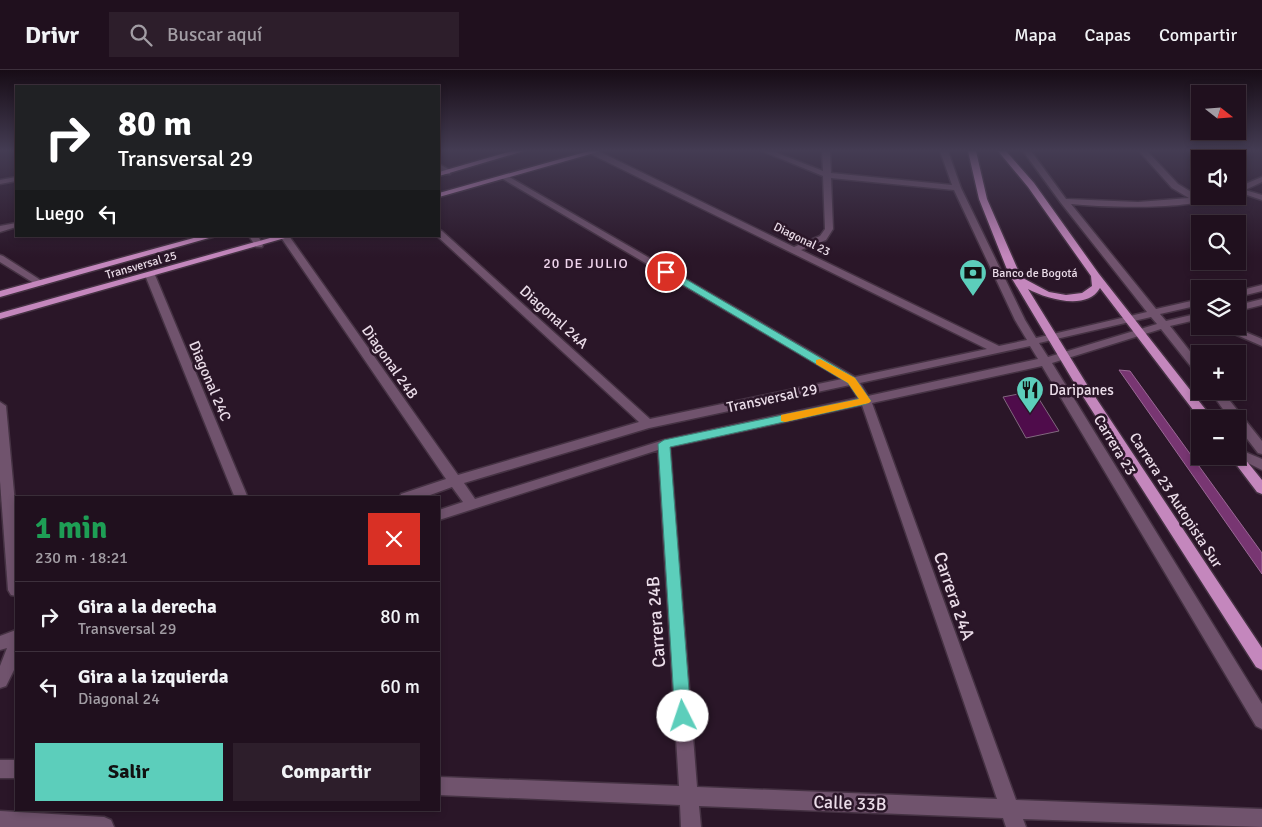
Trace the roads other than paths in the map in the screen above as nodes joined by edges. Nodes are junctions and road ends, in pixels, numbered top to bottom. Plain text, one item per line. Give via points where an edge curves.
1 (471, 186) edge
2 (522, 186) edge
3 (667, 186) edge
4 (827, 186) edge
5 (941, 186) edge
6 (979, 186) edge
7 (1032, 186) edge
8 (1053, 186) edge
9 (1175, 186) edge
10 (958, 188) joint
11 (1246, 193) edge
12 (440, 195) edge
13 (1191, 196) edge
14 (1262, 198) edge
15 (1191, 200) edge
16 (1064, 201) junction
17 (15, 225) edge
18 (0, 229) edge
19 (440, 234) edge
20 (208, 237) edge
21 (285, 237) edge
22 (256, 240) edge
23 (796, 250) junction
24 (0, 258) edge
25 (1012, 272) junction
26 (150, 276) junction
27 (1096, 276) junction
28 (40, 283) junction
29 (1262, 288) edge
30 (1246, 292) edge
31 (0, 294) edge
32 (1262, 302) edge
33 (1191, 304) edge
34 (1246, 306) edge
35 (1152, 312) junction
36 (0, 316) edge
37 (1128, 318) junction
38 (1191, 318) edge
39 (1162, 326) junction
40 (1139, 331) junction
41 (1242, 335) edge
42 (1053, 336) junction
43 (1033, 342) junction
44 (1262, 344) edge
45 (998, 350) junction
46 (1064, 355) junction
47 (1191, 360) edge
48 (1047, 361) junction
49 (852, 380) junction
50 (866, 401) junction
51 (0, 406) edge
52 (1200, 410) edge
53 (648, 424) junction
54 (1246, 430) edge
55 (664, 444) junction
56 (1262, 450) edge
57 (1246, 457) edge
58 (1243, 465) edge
59 (1262, 465) edge
60 (455, 481) junction
61 (1262, 489) edge
62 (241, 496) edge
63 (412, 496) edge
64 (471, 504) junction
65 (440, 515) edge
66 (15, 578) edge
67 (15, 637) edge
68 (0, 643) edge
69 (15, 648) edge
70 (1262, 662) edge
71 (5, 674) edge
72 (1262, 720) edge
73 (0, 769) edge
74 (15, 769) edge
75 (440, 786) edge
76 (689, 796) junction
77 (1008, 809) junction
78 (1262, 819) edge
79 (0, 821) edge
80 (104, 827) edge
81 (691, 827) edge
82 (1016, 827) edge

1 - 12 main road
2 - 49 street
3 - 23 street, Diagonal 23
4 - 23 street via 829,229 823,238
5 - 10 street
6 - 25 main road
7 - 27 main road
8 - 16 street
9 - 13 street
10 - 43 street, Carrera 23
11 - 14 street
15 - 16 street via 1129,206
16 - 35 street
17 - 18 street
19 - 53 street, Diagonal 24A
20 - 28 main road, Transversal 25
21 - 22 main road, Transversal 25
21 - 60 street, Diagonal 24B
22 - 26 main road, Transversal 25
23 - 45 street, Diagonal 23
24 - 28 street
25 - 27 main road via 1036,290 1067,298 1081,297 1094,291
25 - 42 main road
26 - 36 main road, Transversal 25
26 - 62 street, Diagonal 24C
27 - 37 main road
28 - 31 main road, Transversal 25
29 - 30 street
32 - 34 street
33 - 35 street, Transversal 29
35 - 37 street, Transversal 29
35 - 39 street
37 - 40 main road
37 - 42 street, Transversal 29
38 - 39 street, Transversal 29
39 - 40 street, Transversal 29
39 - 47 street
40 - 46 street, Transversal 29
40 - 52 main road
41 - 44 street
42 - 43 street, Transversal 29
42 - 46 main road
43 - 45 street, Transversal 29
43 - 48 street, Carrera 23
45 - 49 street, Transversal 29
46 - 48 street, Transversal 29
46 - 70 main road, Carrera 23 Autopista Sur
48 - 50 street, Transversal 29
48 - 72 street, Carrera 23
49 - 50 street, Carrera 24A
49 - 53 street, Transversal 29
50 - 55 street, Transversal 29
50 - 77 street, Carrera 24A
51 - 66 street
53 - 60 street, Transversal 29
54 - 56 street
55 - 64 street, Transversal 29
55 - 76 street, Carrera 24B
57 - 59 street
58 - 61 main road
60 - 63 street, Transversal 29
60 - 64 street, Diagonal 24B
64 - 65 street, Transversal 29
67 - 68 street
69 - 71 street
73 - 74 street
75 - 76 street, Calle 33B
76 - 77 street, Calle 33B
76 - 81 street, Carrera 24B
77 - 78 street, Calle 33B
77 - 82 street, Carrera 24A
79 - 80 street

